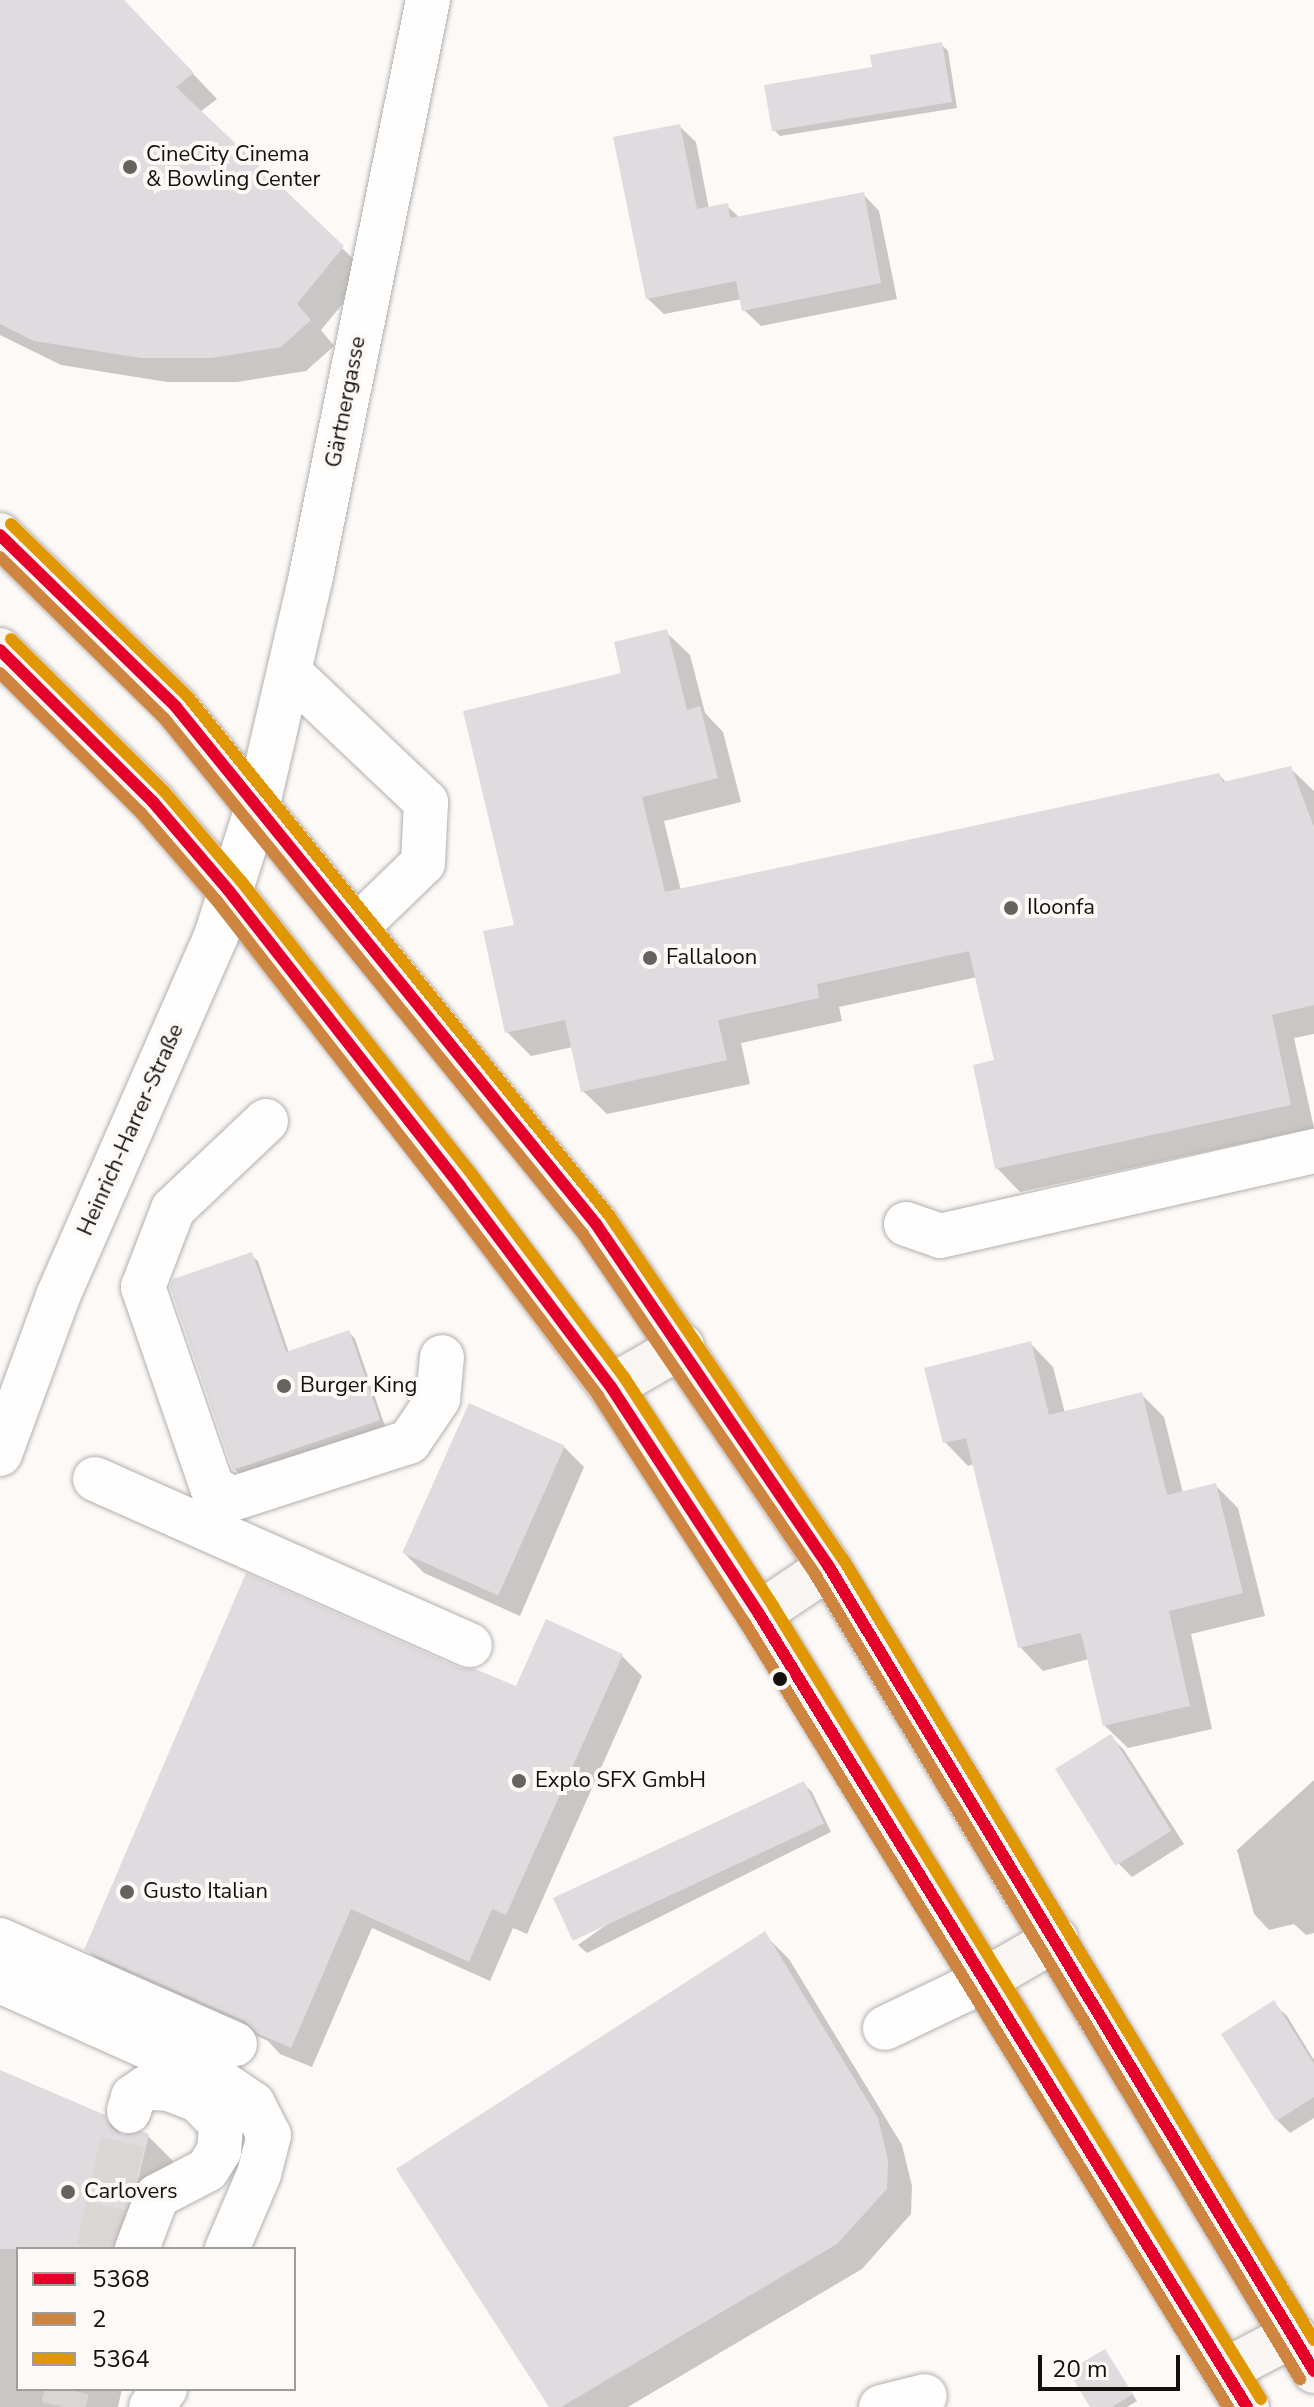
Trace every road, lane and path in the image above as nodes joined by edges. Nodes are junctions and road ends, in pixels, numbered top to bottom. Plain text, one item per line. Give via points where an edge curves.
1 (428, 0) edge
2 (0, 535) edge
3 (0, 650) edge
4 (289, 672) junction
5 (258, 804) junction
6 (229, 891) junction
7 (357, 927) junction
8 (266, 1121) dead end
9 (1314, 1151) edge
10 (906, 1224) dead end
11 (682, 1346) junction
12 (442, 1357) dead end
13 (611, 1387) junction
14 (0, 1454) edge
15 (95, 1479) dead end
16 (829, 1567) junction
17 (759, 1614) junction
18 (470, 1645) dead end
19 (1056, 1939) junction
20 (0, 1940) edge
21 (985, 1980) junction
22 (0, 1981) edge
23 (885, 2028) dead end
24 (235, 2044) dead end
25 (129, 2111) tunnel mouth
26 (188, 2180) junction
27 (229, 2243) edge
28 (138, 2247) edge
29 (1304, 2353) edge
30 (1226, 2370) junction
31 (163, 2391) edge
32 (925, 2396) dead end
33 (151, 2407) edge
34 (881, 2407) edge
35 (1247, 2407) edge

1 - 4 street, Gärtnergasse
2 - 5 main road via 176,707
3 - 6 main road via 153,802
4 - 5 street, Gärtnergasse
4 - 7 street via 426,802 423,863
5 - 6 street, Heinrich-Harrer-Straße
5 - 7 main road
6 - 13 main road
6 - 14 street, Heinrich-Harrer-Straße via 216,936 58,1296
7 - 11 main road via 596,1224
8 - 12 street via 173,1209 143,1287 212,1487 232,1499 409,1442 438,1399
9 - 10 street via 940,1236
11 - 13 main road
11 - 16 main road
13 - 17 main road
15 - 18 street
16 - 17 main road
16 - 19 main road
17 - 21 main road
19 - 21 main road
19 - 29 main road
20 - 24 street
21 - 23 street
21 - 30 main road
22 - 27 street via 212,2076 253,2104 269,2135 259,2174
25 - 26 street via 133,2097 146,2088 169,2089 198,2100 221,2124 219,2151 207,2170
26 - 27 street via 213,2185 231,2202
26 - 28 street via 157,2196
29 - 30 main road
30 - 35 main road
31 - 33 street
32 - 34 street

